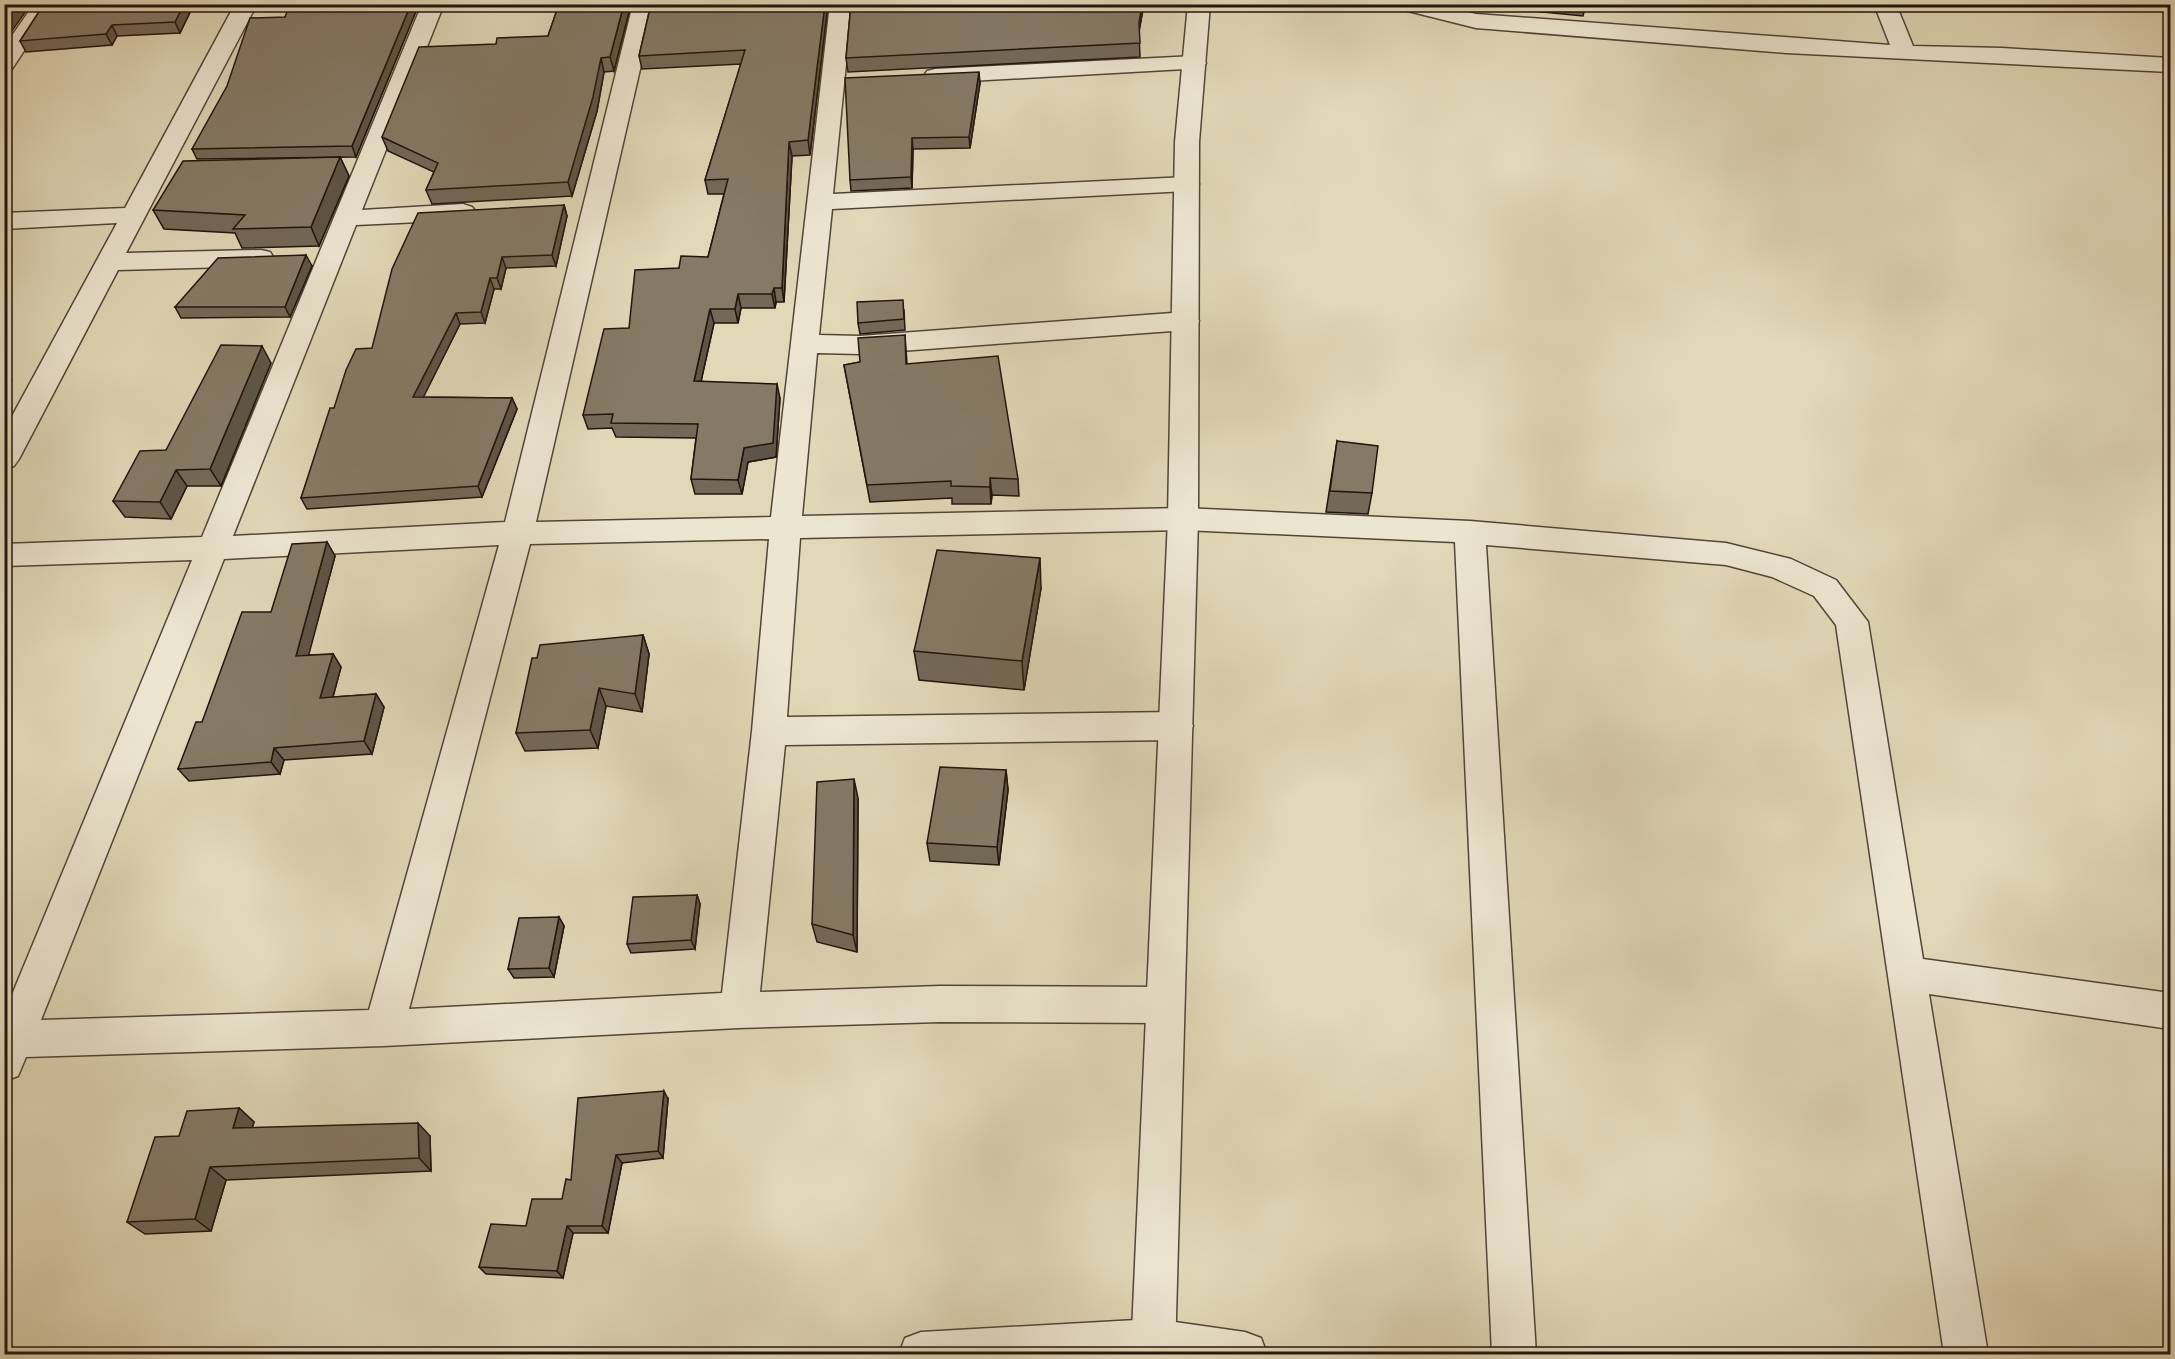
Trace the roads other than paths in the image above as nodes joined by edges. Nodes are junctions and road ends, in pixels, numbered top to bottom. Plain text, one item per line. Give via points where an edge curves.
1 (45, 4) edge
2 (246, 4) edge
3 (434, 4) edge
4 (644, 4) edge
5 (841, 4) edge
6 (1199, 4) edge
7 (1885, 4) edge
8 (1421, 6) edge
9 (1904, 53) junction
10 (1195, 63) junction
11 (4, 64) edge
12 (2170, 65) edge
13 (916, 77) edge
14 (1187, 184) junction
15 (821, 202) junction
16 (490, 210) edge
17 (133, 215) junction
18 (347, 218) junction
19 (4, 221) edge
20 (308, 257) junction
21 (108, 262) junction
22 (1186, 321) junction
23 (805, 344) junction
24 (4, 459) edge
25 (1183, 519) junction
26 (785, 529) junction
27 (1470, 532) junction
28 (518, 533) junction
29 (213, 549) junction
30 (4, 555) edge
31 (1176, 726) junction
32 (769, 731) junction
33 (1907, 974) junction
34 (1165, 1005) junction
35 (739, 1010) junction
36 (2170, 1011) edge
37 (384, 1028) junction
38 (8, 1047) edge
39 (1154, 1348) edge
40 (921, 1354) edge
41 (1245, 1354) edge
42 (1514, 1354) edge
43 (1966, 1354) edge

1 - 11 street
2 - 17 street via 169,171
3 - 18 street via 356,166
4 - 28 street via 585,205
5 - 15 street via 846,81
6 - 10 street
7 - 9 street
8 - 9 street via 1476,21
9 - 12 street
10 - 13 street
10 - 14 street
14 - 15 street
14 - 22 street
15 - 23 street
16 - 18 street
17 - 19 street
17 - 21 street
18 - 20 street
20 - 21 street
20 - 29 street
21 - 24 street
22 - 23 street via 860,345
22 - 25 street
23 - 26 street
25 - 26 street
25 - 27 street
25 - 31 street
26 - 28 street
26 - 32 street
27 - 33 street via 1726,554 1780,567 1825,588 1852,622
27 - 42 street
28 - 29 street
28 - 37 street
29 - 30 street
29 - 38 street
31 - 32 street
31 - 34 street
32 - 35 street
33 - 36 street
33 - 43 street
34 - 35 street via 940,1004
34 - 39 street
35 - 37 street
37 - 38 street
39 - 40 street
39 - 41 street

